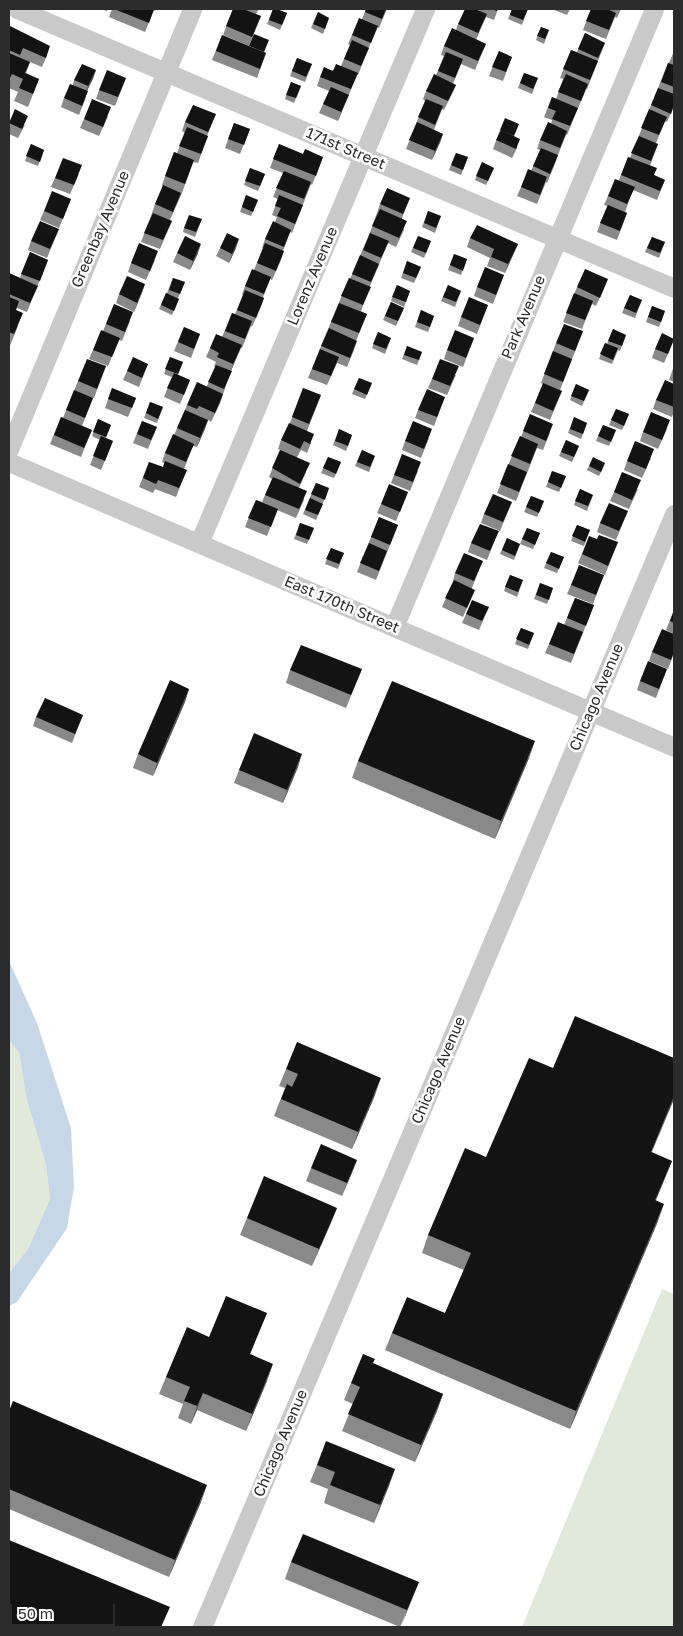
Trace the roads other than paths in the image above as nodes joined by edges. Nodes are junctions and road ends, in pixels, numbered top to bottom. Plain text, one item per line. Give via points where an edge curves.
1 (17, 9) edge
2 (192, 9) edge
3 (425, 9) edge
4 (654, 9) edge
5 (165, 72) junction
6 (363, 156) junction
7 (556, 238) junction
8 (674, 288) edge
9 (9, 449) edge
10 (9, 462) edge
11 (674, 514) edge
12 (199, 543) junction
13 (394, 627) junction
14 (590, 711) junction
15 (674, 747) edge
16 (202, 1627) edge

1 - 5 street, 171st Street
2 - 5 street, Greenbay Avenue
3 - 6 street, Lorenz Avenue
4 - 7 street, Park Avenue
5 - 6 street, 171st Street
5 - 9 street, Greenbay Avenue
6 - 7 street, 171st Street
6 - 12 street, Lorenz Avenue
7 - 8 street, 171st Street
7 - 13 street, Park Avenue
10 - 12 street, East 170th Street
11 - 14 street, Chicago Avenue
12 - 13 street, East 170th Street
13 - 14 street, East 170th Street
14 - 15 street, East 170th Street
14 - 16 street, Chicago Avenue

